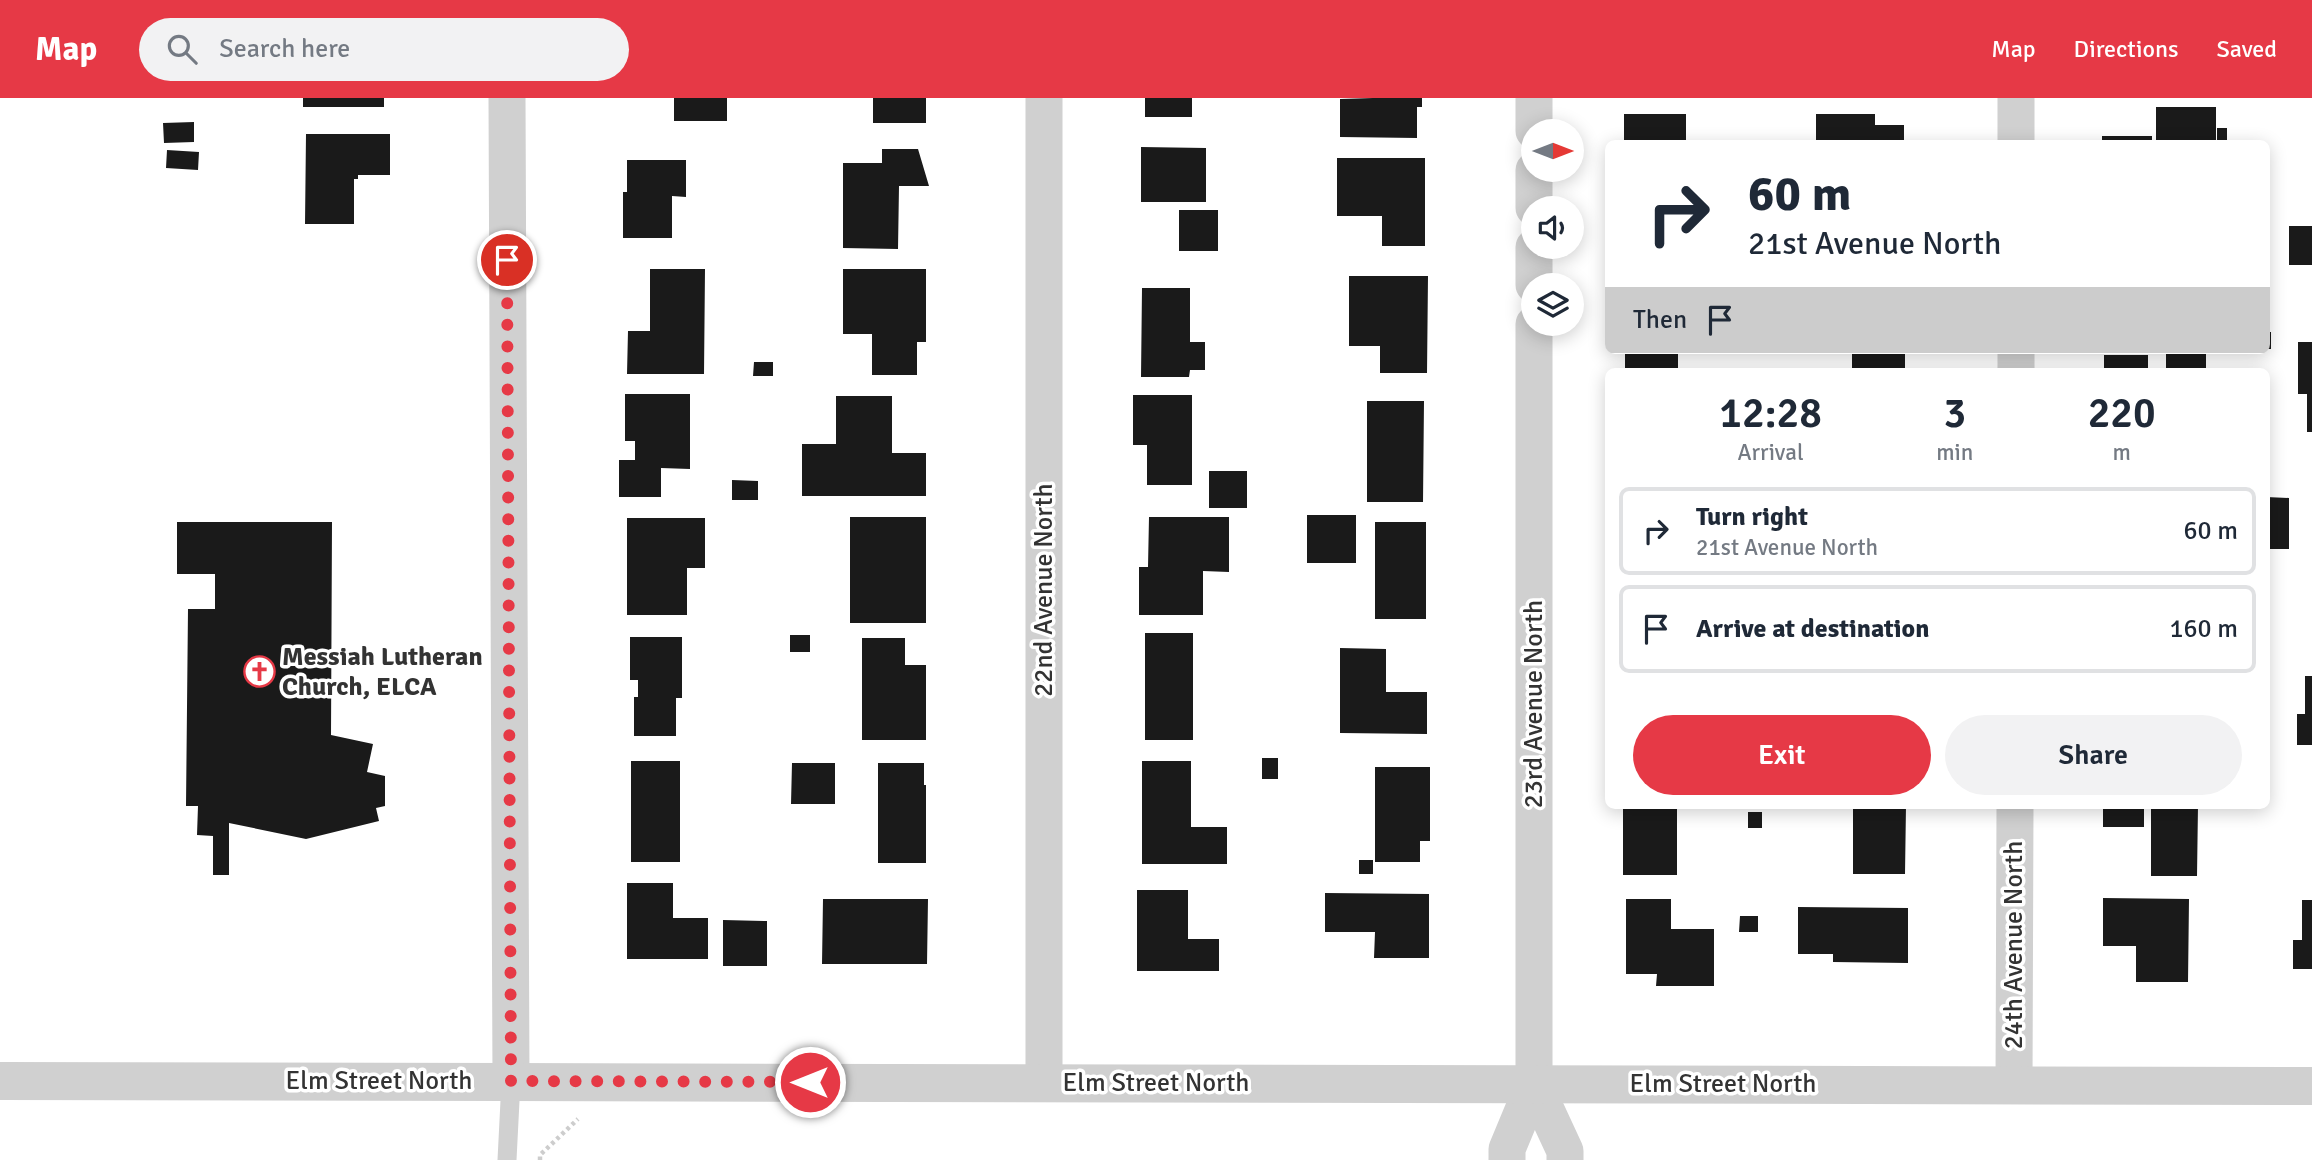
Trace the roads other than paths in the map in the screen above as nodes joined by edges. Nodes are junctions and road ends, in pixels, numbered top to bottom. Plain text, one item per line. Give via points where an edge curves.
1 (507, 98) edge
2 (1044, 98) edge
3 (1534, 98) edge
4 (2016, 98) edge
5 (1534, 119) edge
6 (2016, 140) edge
7 (1534, 336) edge
8 (2015, 809) edge
9 (0, 1081) edge
10 (511, 1081) junction
11 (1044, 1083) junction
12 (1534, 1084) junction
13 (2014, 1085) junction
14 (2312, 1086) edge
15 (507, 1160) edge
16 (1507, 1160) edge
17 (1565, 1160) edge

1 - 10 street
2 - 11 street, 22nd Avenue North
3 - 5 street
4 - 6 street
7 - 12 street, 23rd Avenue North
8 - 13 street, 24th Avenue North
9 - 10 street, Elm Street North
10 - 11 street, Elm Street North
10 - 15 lane
11 - 12 street, Elm Street North
12 - 13 street, Elm Street North
12 - 16 street
12 - 17 street
13 - 14 street, Elm Street North

